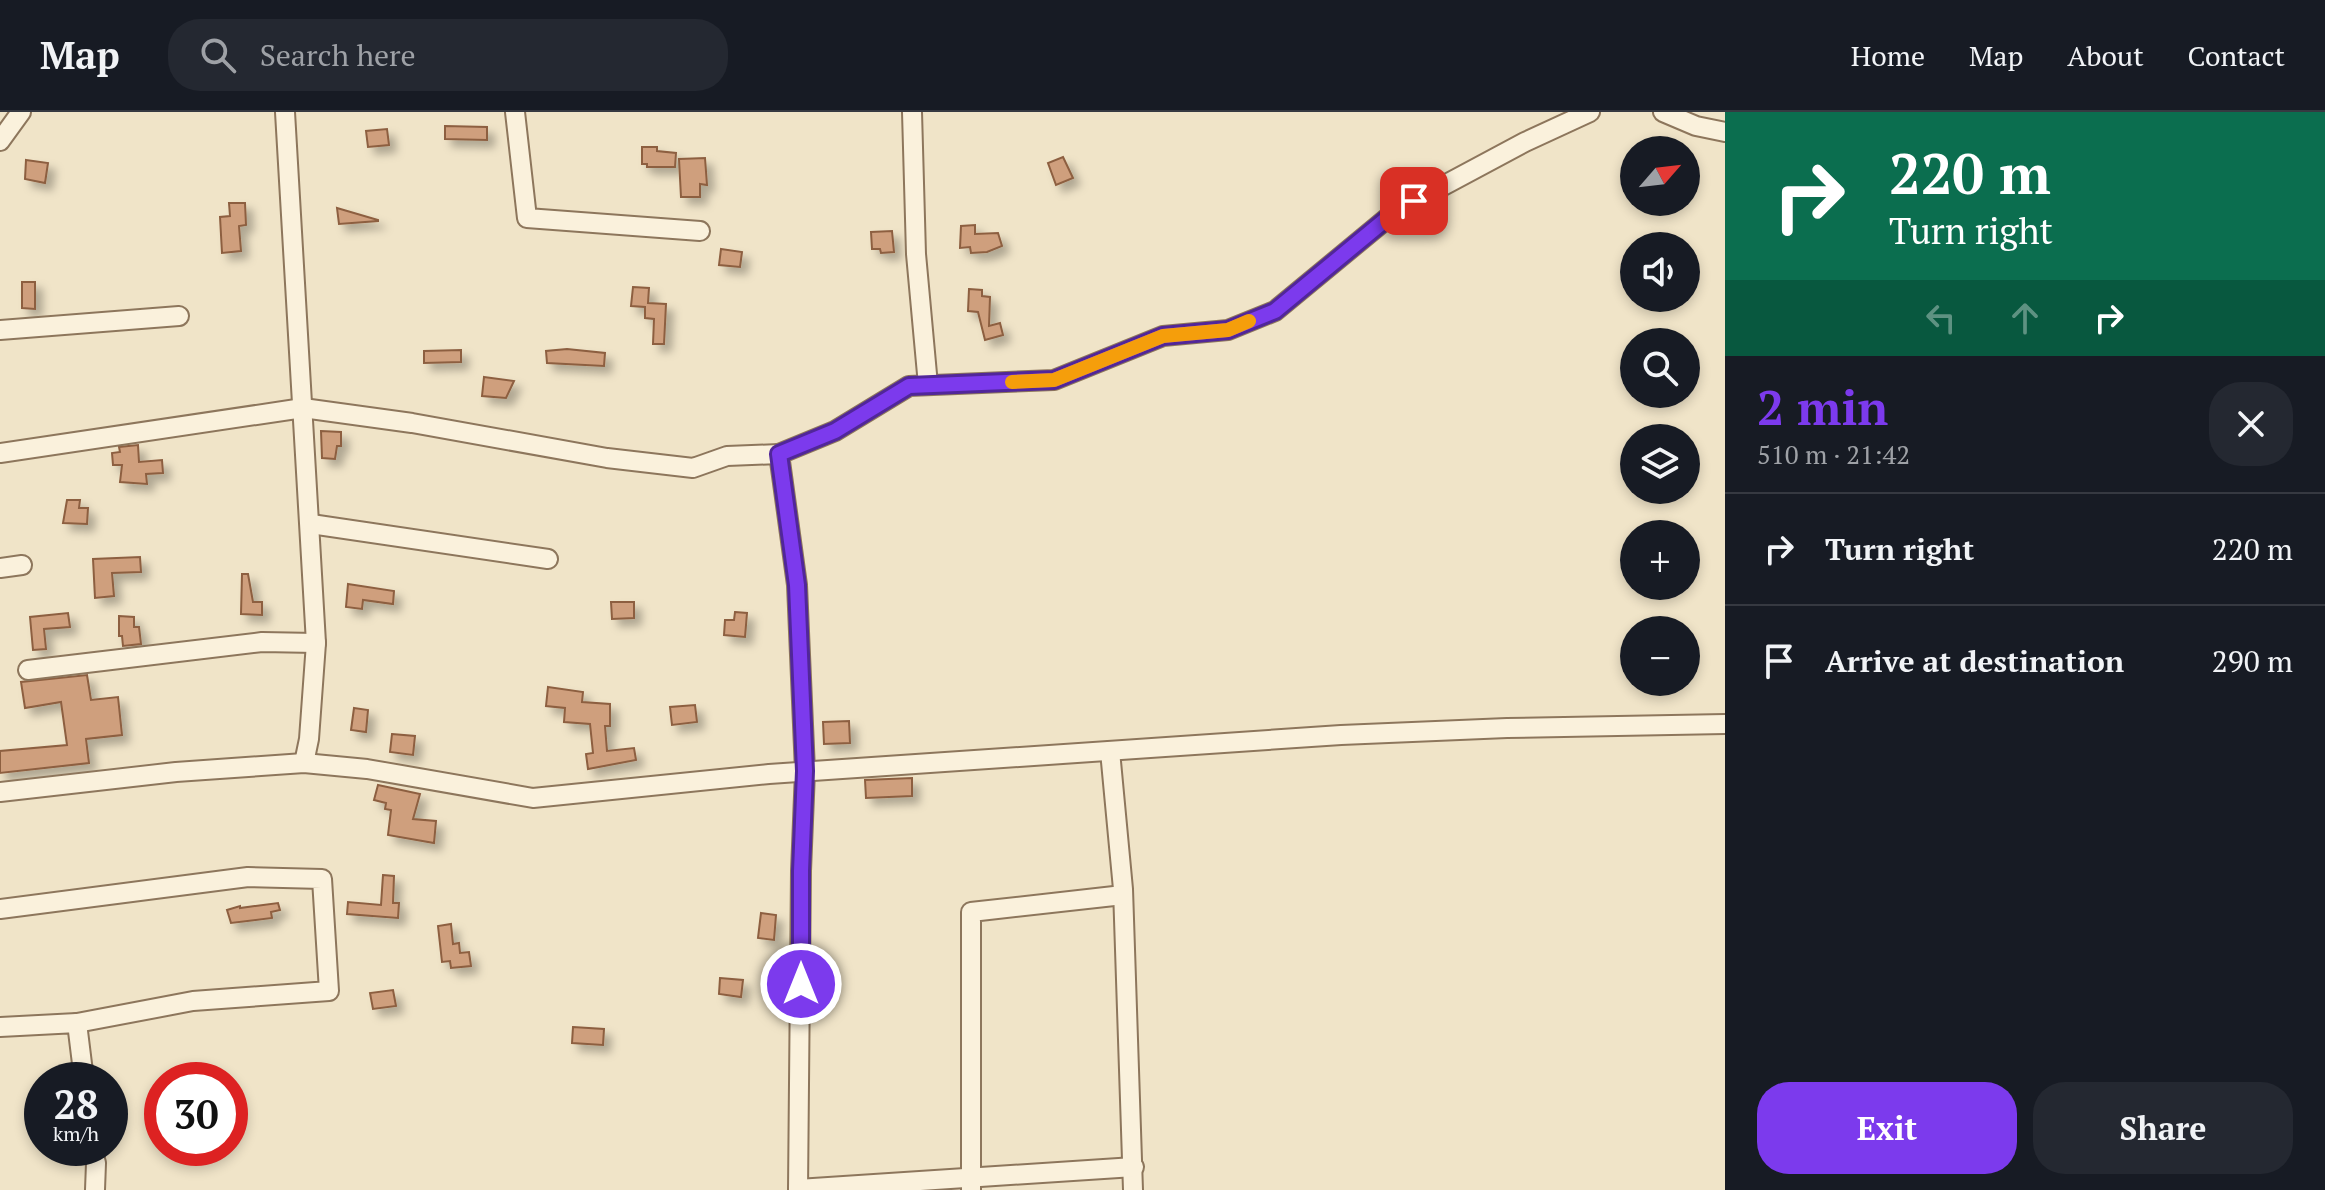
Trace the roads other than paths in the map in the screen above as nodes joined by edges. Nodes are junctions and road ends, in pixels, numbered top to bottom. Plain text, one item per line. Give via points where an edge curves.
1 (21, 112) edge
2 (285, 112) edge
3 (515, 112) edge
4 (912, 112) edge
5 (1590, 112) edge
6 (1663, 112) edge
7 (1725, 132) edge
8 (0, 141) edge
9 (700, 231) dead end
10 (179, 316) dead end
11 (0, 330) edge
12 (928, 385) junction
13 (303, 408) junction
14 (0, 453) edge
15 (779, 454) junction
16 (311, 524) junction
17 (548, 559) dead end
18 (22, 565) dead end
19 (0, 568) edge
20 (316, 643) junction
21 (28, 670) dead end
22 (1725, 724) edge
23 (1110, 751) junction
24 (304, 763) junction
25 (805, 771) junction
26 (0, 792) edge
27 (1123, 895) junction
28 (0, 909) edge
29 (77, 1023) junction
30 (0, 1027) edge
31 (82, 1062) edge
32 (96, 1166) edge
33 (1134, 1167) junction
34 (971, 1184) edge
35 (798, 1189) edge
36 (95, 1190) edge
37 (1133, 1190) edge

1 - 8 street
2 - 13 street
3 - 9 street via 527,218
4 - 12 street via 916,254
5 - 12 street via 1396,211 1275,311 1228,330 1163,336 1054,380
6 - 7 street
10 - 11 street
12 - 15 street via 909,386 835,431
13 - 14 street
13 - 15 street via 693,468 727,456
13 - 16 street
15 - 25 street via 797,585
16 - 17 street
16 - 20 street
18 - 19 street
20 - 21 street via 262,642
20 - 24 street
22 - 23 street via 1476,729
23 - 25 street
23 - 27 street
24 - 25 street via 533,798
24 - 26 street
25 - 35 street
27 - 33 street
27 - 34 street via 971,912
28 - 29 street via 248,877 322,879 329,991 193,1001
29 - 30 street
29 - 31 street
32 - 36 street
33 - 34 street
33 - 37 street
34 - 35 street

